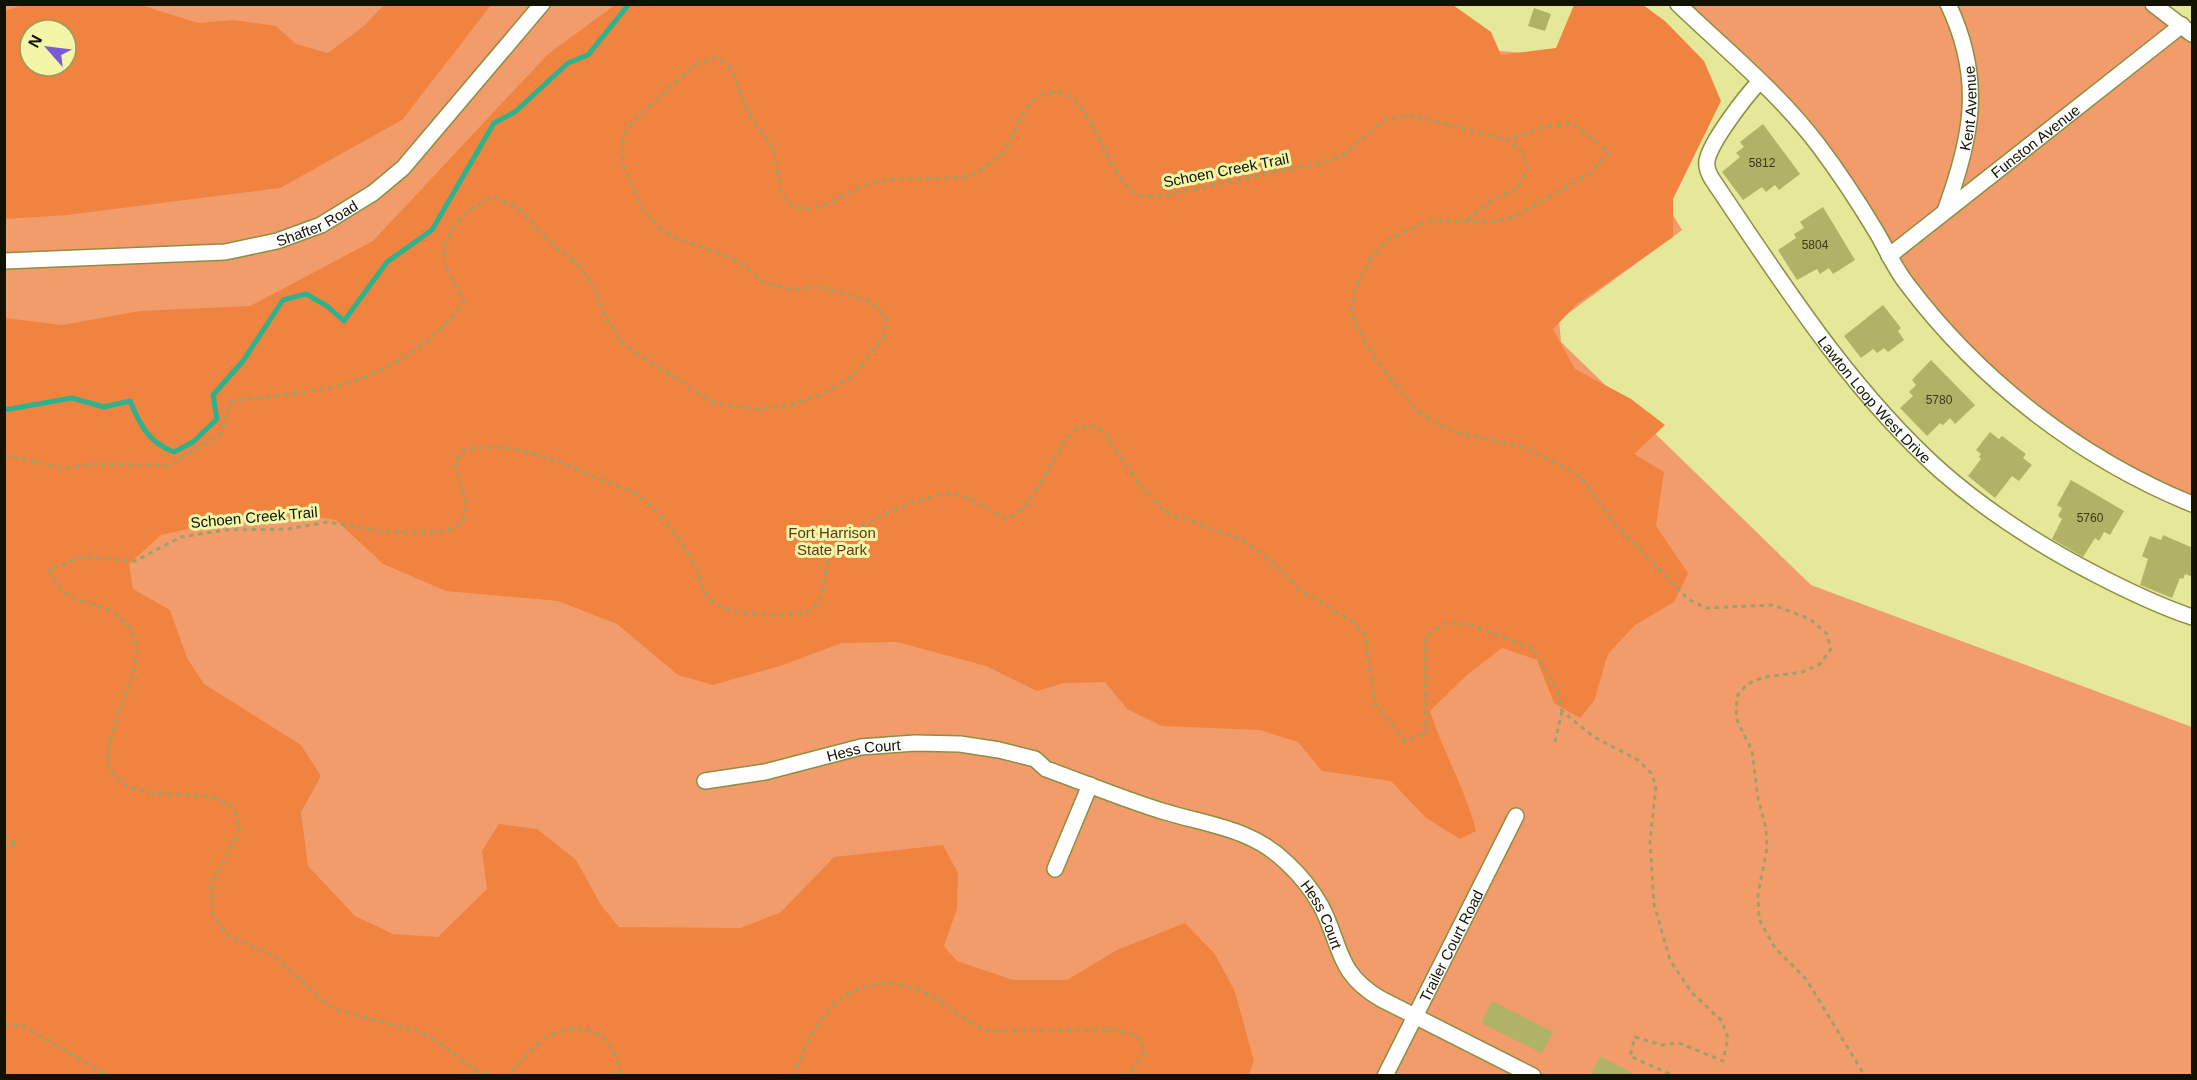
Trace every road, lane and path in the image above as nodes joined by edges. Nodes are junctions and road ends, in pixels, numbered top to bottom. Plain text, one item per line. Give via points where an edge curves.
1 (542, 4) edge
2 (1678, 4) edge
3 (1948, 4) edge
4 (2153, 4) edge
5 (2187, 29) edge
6 (1760, 81) junction
7 (1508, 140) junction
8 (1945, 212) junction
9 (1466, 221) junction
10 (1889, 256) junction
11 (4, 261) edge
12 (4, 456) edge
13 (2193, 504) edge
14 (2193, 618) edge
15 (1562, 711) junction
16 (1555, 742) dead end
17 (705, 781) dead end
18 (1090, 785) junction
19 (1516, 816) dead end
20 (4, 835) edge
21 (4, 846) edge
22 (1055, 869) dead end
23 (1414, 1016) junction
24 (4, 1024) edge
25 (109, 1076) edge
26 (496, 1076) edge
27 (504, 1076) edge
28 (622, 1076) edge
29 (793, 1076) edge
30 (1128, 1076) edge
31 (1385, 1076) edge
32 (1533, 1076) edge
33 (1674, 1076) edge
34 (1865, 1076) edge

1 - 11 street, Shafter Road via 403,168 374,193 321,225 278,241 225,252
2 - 6 street
3 - 8 street, Kent Avenue via 1965,52 1970,121 1959,174
4 - 5 street
5 - 8 street, Funston Avenue
6 - 10 street via 1819,146
6 - 14 street, Lawton Loop West Drive via 1722,132 1709,153 1707,165 1718,189 1824,341 1900,431 1994,513 2071,561
7 - 9 path via 1521,151 1527,169 1517,189 1493,199
7 - 9 path via 1543,127 1572,123 1609,152 1590,173 1513,217
7 - 12 path, Schoen Creek Trail via 1412,115 1384,120 1343,155 1320,163 1167,195 1143,196 1119,176 1082,108 1070,97 1053,92 1036,98 998,157 970,176 896,177 865,184 819,206 799,208 788,202 778,185 774,153 745,106 735,77 725,62 715,58 694,65 629,125 622,142 623,165 643,209 671,236 737,260 765,283 790,290 821,287 869,300 886,316 884,336 852,377 790,405 754,409 712,402 623,344 604,315 594,286 576,262 555,247 517,207 493,197 477,202 460,219 446,244 444,259 464,301 450,322 396,363 337,386 231,401 221,434 170,465 90,464 64,468
8 - 10 street, Funston Avenue
9 - 34 path via 1420,224 1386,241 1370,259 1354,289 1351,311 1356,326 1376,360 1418,412 1451,431 1519,446 1581,478 1616,525 1688,599 1706,608 1773,605 1810,620 1827,634 1832,649 1820,664 1803,672 1765,677 1747,684 1737,696 1736,718 1752,751 1766,829 1759,920 1775,948 1806,979
10 - 13 street via 1907,285 1947,332 2013,396 2094,454
15 - 16 path
15 - 26 path, Schoen Creek Trail via 1556,687 1530,647 1468,624 1445,623 1425,637 1426,733 1405,741 1375,704 1365,635 1352,621 1300,590 1269,559 1241,539 1164,511 1139,484 1104,432 1094,426 1079,427 1067,438 1024,509 1006,519 959,495 942,494 872,521 838,541 829,556 825,587 816,605 786,616 727,609 711,603 694,564 667,524 639,496 545,456 483,446 464,450 455,463 466,502 463,521 454,528 436,532 380,531 328,522 288,529 225,530 181,537 135,561 81,557 49,570 64,592 101,606 127,622 137,642 132,675 106,755 111,771 133,788 151,794 201,796 222,801 234,811 239,831 211,887 213,917 229,936 274,956 333,1009 417,1030 477,1071
15 - 33 path via 1594,737 1638,760 1651,773 1656,786 1650,841 1654,904 1670,960 1692,993 1722,1021 1728,1038 1723,1061 1679,1043 1661,1045 1635,1036 1630,1056
17 - 18 street, Hess Court via 765,772 861,747 915,742 975,746 1020,755
18 - 22 street
18 - 23 street, Hess Court via 1164,812 1233,829 1275,852 1312,892 1351,975 1375,996
19 - 23 street, Trailer Court Road
20 - 21 path via 17,846
23 - 31 street, Trailer Court Road
23 - 32 street, Hess Court
24 - 25 path via 23,1026
27 - 28 path via 518,1067 538,1043 564,1029 580,1029 600,1035 611,1048
29 - 30 path via 819,1021 835,1003 859,987 882,982 917,989 971,1025 989,1031 1108,1030 1137,1035 1145,1051

